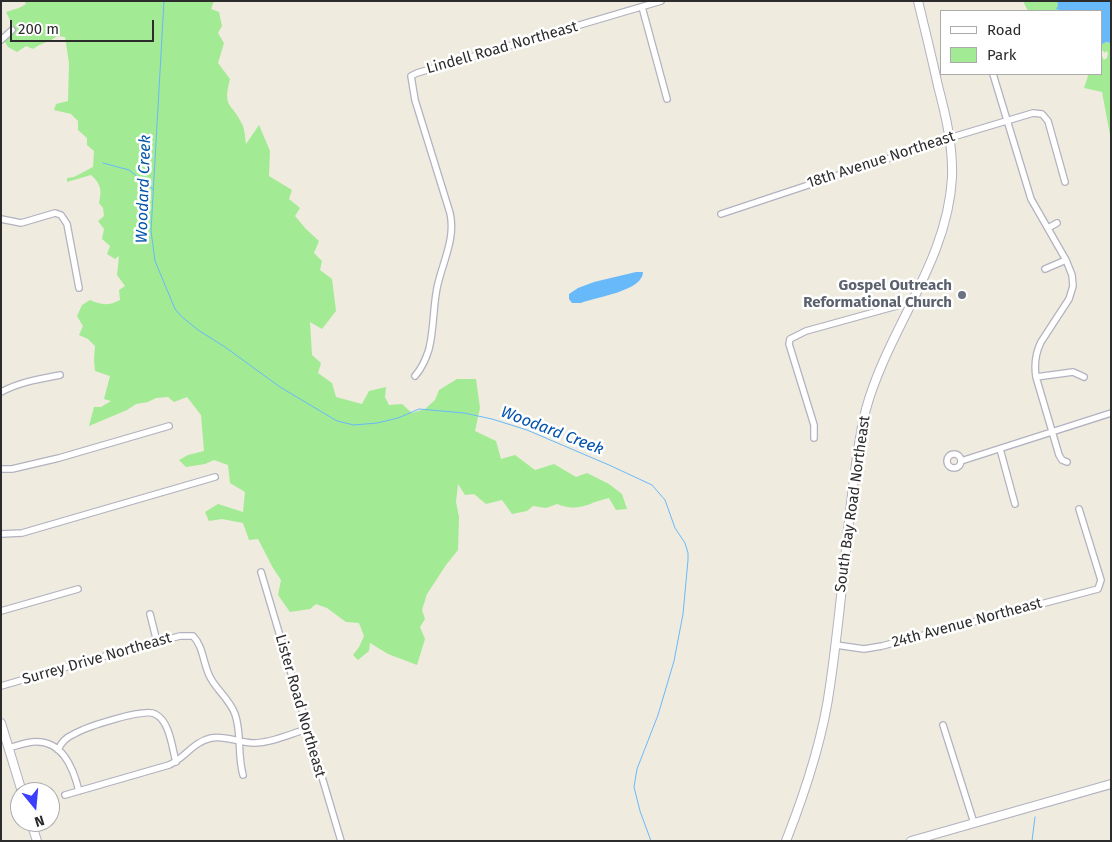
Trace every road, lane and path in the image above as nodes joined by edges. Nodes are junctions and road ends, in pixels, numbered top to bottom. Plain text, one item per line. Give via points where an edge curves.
1 (661, 1) edge
2 (918, 1) edge
3 (642, 7) junction
4 (12, 30) dead end
5 (1, 40) edge
6 (993, 75) edge
7 (668, 98) dead end
8 (1007, 120) junction
9 (950, 138) junction
10 (1065, 182) dead end
11 (722, 214) dead end
12 (1, 219) edge
13 (1057, 223) dead end
14 (1048, 228) junction
15 (1066, 260) junction
16 (1045, 269) dead end
17 (79, 288) dead end
18 (911, 302) junction
19 (60, 375) dead end
20 (415, 376) dead end
21 (1084, 376) dead end
22 (1036, 377) junction
23 (1, 392) edge
24 (1111, 412) edge
25 (169, 426) dead end
26 (1052, 432) junction
27 (814, 438) dead end
28 (1000, 449) junction
29 (961, 461) dead end
30 (1067, 462) dead end
31 (1, 469) edge
32 (215, 477) dead end
33 (1015, 504) dead end
34 (1079, 509) dead end
35 (1, 534) edge
36 (261, 572) dead end
37 (78, 589) dead end
38 (1, 611) edge
39 (150, 614) dead end
40 (157, 642) junction
41 (836, 645) junction
42 (1, 686) edge
43 (1, 723) edge
44 (943, 725) dead end
45 (307, 729) junction
46 (239, 740) junction
47 (8, 748) junction
48 (58, 750) junction
49 (176, 762) junction
50 (243, 775) dead end
51 (19, 782) edge
52 (1111, 784) edge
53 (79, 791) junction
54 (65, 795) dead end
55 (974, 823) junction
56 (341, 841) edge
57 (786, 841) edge
58 (910, 841) edge

1 - 3 street, Lindell Road Northeast
2 - 9 street, South Bay Road Northeast
3 - 7 street
3 - 20 street, Lindell Road Northeast via 411,76 415,100 450,213 452,231 437,288 430,346
4 - 5 street
6 - 8 street
8 - 9 street, 18th Avenue Northeast
8 - 10 street, 18th Avenue Northeast via 1033,113 1045,116
8 - 14 street via 1031,199
9 - 11 street, 18th Avenue Northeast
9 - 18 street, South Bay Road Northeast via 952,177 946,219
12 - 17 street via 20,223 55,213 61,215 67,224
13 - 14 street
14 - 15 street
15 - 16 street
15 - 22 street via 1073,281 1072,292 1038,349 1034,363
18 - 27 street via 790,338 789,344 814,425
18 - 41 street, South Bay Road Northeast via 875,381 863,423
19 - 23 street via 32,380
21 - 22 street via 1074,372
22 - 26 street
24 - 26 street
25 - 31 street via 51,460
26 - 28 street
26 - 30 street via 1059,455
28 - 29 street
28 - 33 street
32 - 35 street via 22,533
34 - 41 street, 24th Avenue Northeast via 1101,580 1098,588 882,646 864,649
36 - 45 street, Lister Road Northeast
37 - 38 street
39 - 40 street
40 - 42 street, Surrey Drive Northeast
40 - 46 street, Surrey Drive Northeast via 188,634 200,644 210,678 230,703
41 - 57 street, South Bay Road Northeast via 826,715
43 - 47 street
44 - 55 street
45 - 46 street via 264,742
45 - 56 street, Lister Road Northeast
46 - 49 street via 212,738 200,742
46 - 50 street
47 - 48 street via 40,742
47 - 51 street
48 - 49 street via 66,739 82,730 149,712 162,719 166,726
48 - 53 street via 72,766
49 - 53 street
52 - 55 street
53 - 54 street
55 - 58 street

